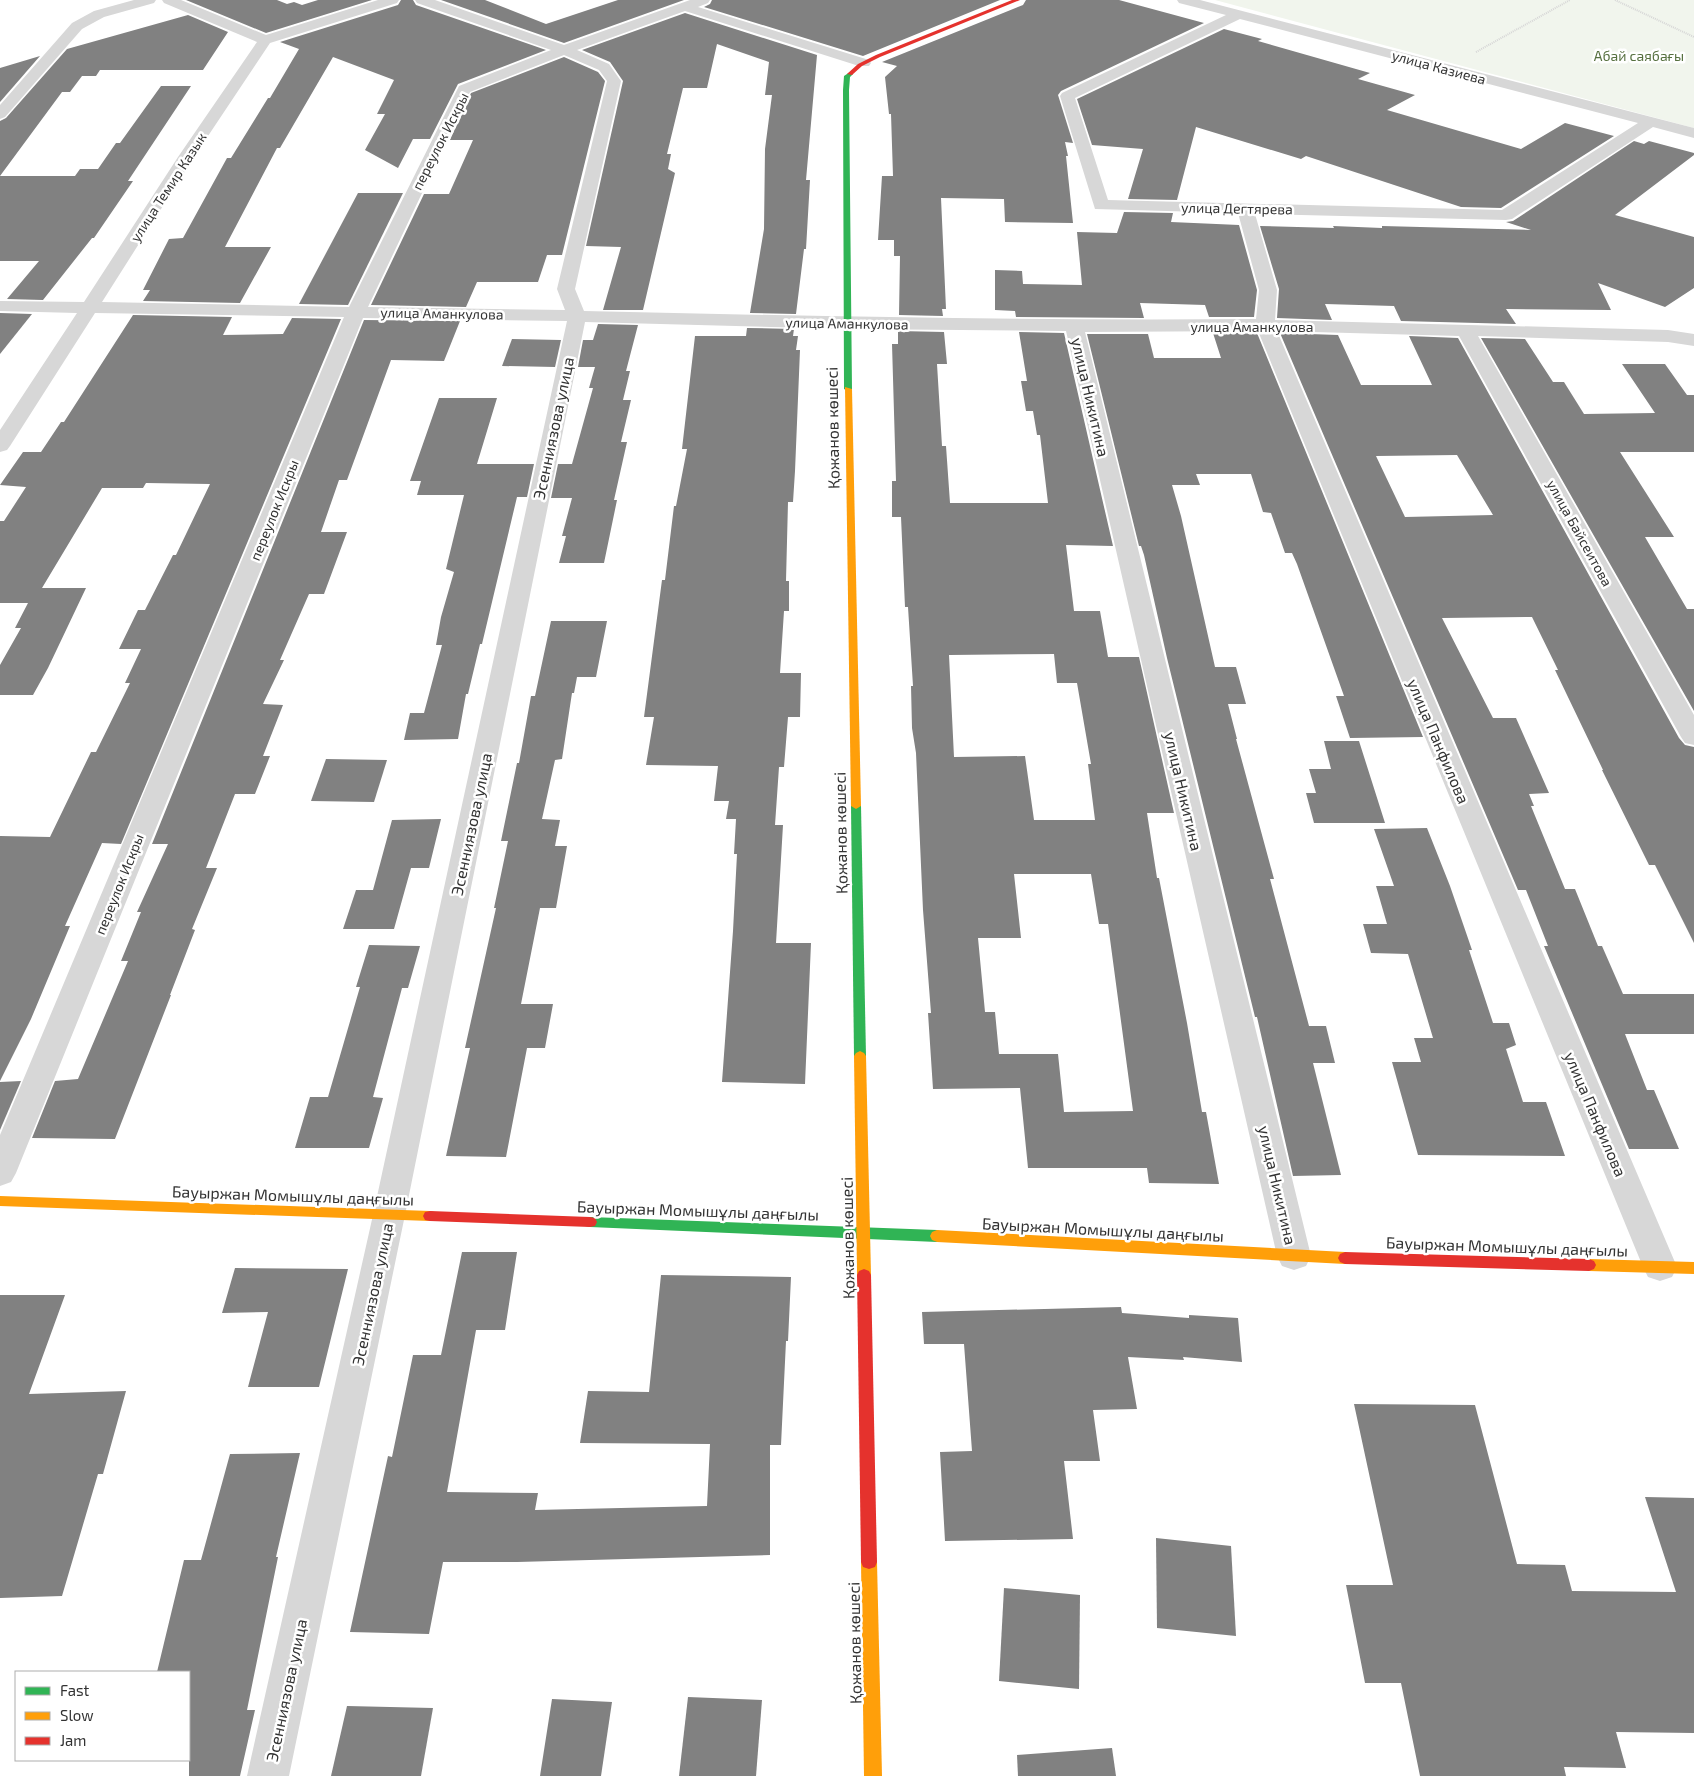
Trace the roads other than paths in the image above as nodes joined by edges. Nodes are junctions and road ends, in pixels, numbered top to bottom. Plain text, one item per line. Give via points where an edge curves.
1 (149, 0) edge
2 (170, 0) edge
3 (392, 0) edge
4 (422, 0) edge
5 (1017, 0) edge
6 (1184, 0) edge
7 (694, 3) edge
8 (1239, 14) junction
9 (265, 40) junction
10 (564, 50) junction
11 (864, 63) junction
12 (0, 114) edge
13 (1650, 122) junction
14 (1694, 133) edge
15 (1245, 208) junction
16 (0, 306) edge
17 (91, 306) junction
18 (356, 312) junction
19 (577, 316) junction
20 (847, 323) junction
21 (1265, 325) junction
22 (1074, 326) junction
23 (1465, 330) junction
24 (1694, 340) edge
25 (0, 446) edge
26 (1694, 737) edge
27 (0, 1173) edge
28 (0, 1201) edge
29 (389, 1215) junction
30 (863, 1232) junction
31 (1294, 1256) junction
32 (1660, 1267) junction
33 (1694, 1268) edge
34 (268, 1776) edge
35 (873, 1776) edge

1 - 12 street via 99,14 77,26
2 - 9 street
3 - 9 street
4 - 10 street
5 - 11 main road, Қожанов көшесі
6 - 8 street, улица Казиева
7 - 10 street, переулок Искры
7 - 11 street
8 - 13 street, улица Казиева
8 - 15 street, улица Дегтярева via 1067,96 1101,205
9 - 17 street, улица Темир Казык
10 - 18 street, переулок Искры via 464,89
10 - 19 street via 604,66 614,81 566,289
11 - 20 main road, Қожанов көшесі via 847,76 846,90
13 - 14 street, улица Казиева
13 - 15 street, улица Дегтярева via 1506,215
15 - 21 street, улица Панфилова via 1268,290
16 - 17 street, улица Аманкулова
17 - 18 street, улица Аманкулова
17 - 25 street, улица Темир Казык
18 - 19 street, улица Аманкулова
18 - 27 street, переулок Искры
19 - 20 street, улица Аманкулова
19 - 29 street, Эсенниязова улица
20 - 22 street, улица Аманкулова
20 - 30 main road, Қожанов көшесі
21 - 22 street, улица Аманкулова
21 - 23 street, улица Аманкулова
21 - 32 street, улица Панфилова
22 - 31 street, улица Никитина
23 - 24 street, улица Аманкулова via 1668,336
23 - 26 street, улица Байсеитова
28 - 29 main road, Бауыржан Момышұлы даңғылы
29 - 30 main road, Бауыржан Момышұлы даңғылы
29 - 34 street, Эсенниязова улица
30 - 31 main road, Бауыржан Момышұлы даңғылы
30 - 35 main road, Қожанов көшесі
31 - 32 main road, Бауыржан Момышұлы даңғылы
32 - 33 main road, Бауыржан Момышұлы даңғылы

